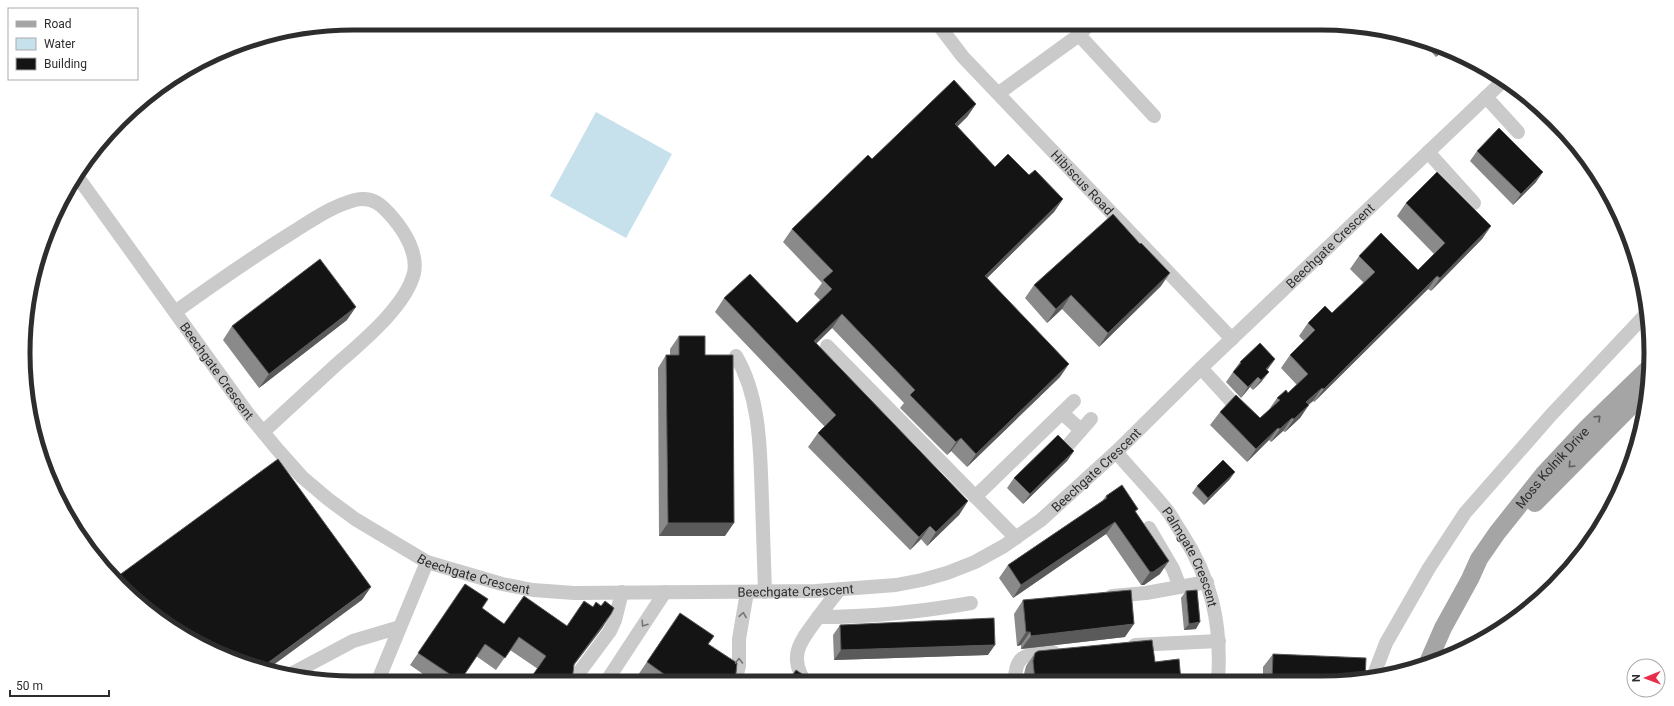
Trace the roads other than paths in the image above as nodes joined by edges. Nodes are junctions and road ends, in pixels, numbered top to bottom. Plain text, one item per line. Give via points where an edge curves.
1 (942, 30) edge
2 (1084, 30) edge
3 (1079, 35) junction
4 (1500, 84) edge
5 (999, 94) junction
6 (1486, 97) junction
7 (1154, 116) dead end
8 (1518, 132) dead end
9 (1428, 152) junction
10 (80, 180) edge
11 (1474, 203) dead end
12 (175, 312) junction
13 (1642, 319) edge
14 (1232, 339) junction
15 (827, 346) dead end
16 (736, 356) dead end
17 (1201, 368) junction
18 (1643, 374) edge
19 (1641, 396) edge
20 (1074, 401) dead end
21 (1062, 413) junction
22 (1245, 415) edge
23 (1092, 419) dead end
24 (1081, 430) junction
25 (263, 432) junction
26 (1069, 444) edge
27 (1116, 452) junction
28 (975, 497) junction
29 (1149, 528) dead end
30 (1016, 538) junction
31 (427, 562) junction
32 (1470, 579) junction
33 (1207, 582) junction
34 (1180, 587) junction
35 (838, 590) junction
36 (622, 592) junction
37 (665, 592) junction
38 (747, 592) junction
39 (765, 592) junction
40 (1098, 597) edge
41 (971, 604) dead end
42 (818, 616) junction
43 (400, 627) junction
44 (1219, 641) junction
45 (1125, 646) edge
46 (1064, 651) edge
47 (1430, 657) edge
48 (297, 671) edge
49 (1375, 671) edge
50 (380, 676) edge
51 (576, 676) edge
52 (610, 676) edge
53 (737, 676) edge
54 (801, 676) edge
55 (1015, 676) edge
56 (1218, 676) edge

1 - 5 lane, Hibiscus Road via 963,57
2 - 3 lane
3 - 5 lane
3 - 7 lane
4 - 6 lane, Beechgate Crescent
5 - 14 lane, Hibiscus Road
6 - 8 lane
6 - 9 lane, Beechgate Crescent
9 - 11 lane
9 - 14 lane, Beechgate Crescent
10 - 12 lane, Beechgate Crescent
12 - 25 lane, Beechgate Crescent
12 - 25 lane via 263,250 344,204 355,200 372,200 387,211 400,227 409,242 414,271 410,286 399,303 368,336
13 - 49 lane via 1541,426 1465,513 1428,568 1386,643
14 - 17 lane, Beechgate Crescent
15 - 28 lane
16 - 39 lane via 751,389 757,421
17 - 22 lane
17 - 27 lane, Beechgate Crescent
32 -> 18 main road, Moss Kolnik Drive via 1479,558 1543,475
19 -> 32 main road, Moss Kolnik Drive via 1536,501 1485,566
20 - 21 lane
21 - 24 lane
21 - 28 lane
23 - 24 lane
24 - 26 lane
25 - 31 lane, Beechgate Crescent via 302,477 328,499 355,519
27 - 30 lane, Beechgate Crescent via 1041,520
27 - 33 lane, Palmgate Crescent via 1167,510 1194,553
28 - 30 lane
29 - 34 lane via 1173,569
30 - 35 lane, Beechgate Crescent via 975,562 947,573 896,585
31 - 36 lane, Beechgate Crescent via 476,578 533,590 574,593
31 - 43 lane
32 - 47 main road, Moss Kolnik Drive
33 - 34 lane
33 - 44 lane, Palmgate Crescent via 1213,599
34 - 40 lane
35 - 39 lane, Beechgate Crescent
35 - 42 lane
36 - 37 lane, Beechgate Crescent
36 - 51 lane via 610,631
37 - 38 lane, Beechgate Crescent
37 -> 52 lane
38 - 39 lane, Beechgate Crescent
53 -> 38 lane via 740,666 739,639
41 - 42 lane via 895,614
42 - 54 lane via 801,640 797,651 796,661
43 - 48 lane via 353,641
43 - 50 lane
44 - 45 lane
44 - 56 lane, Palmgate Crescent
46 - 55 lane via 1021,658 1016,666

